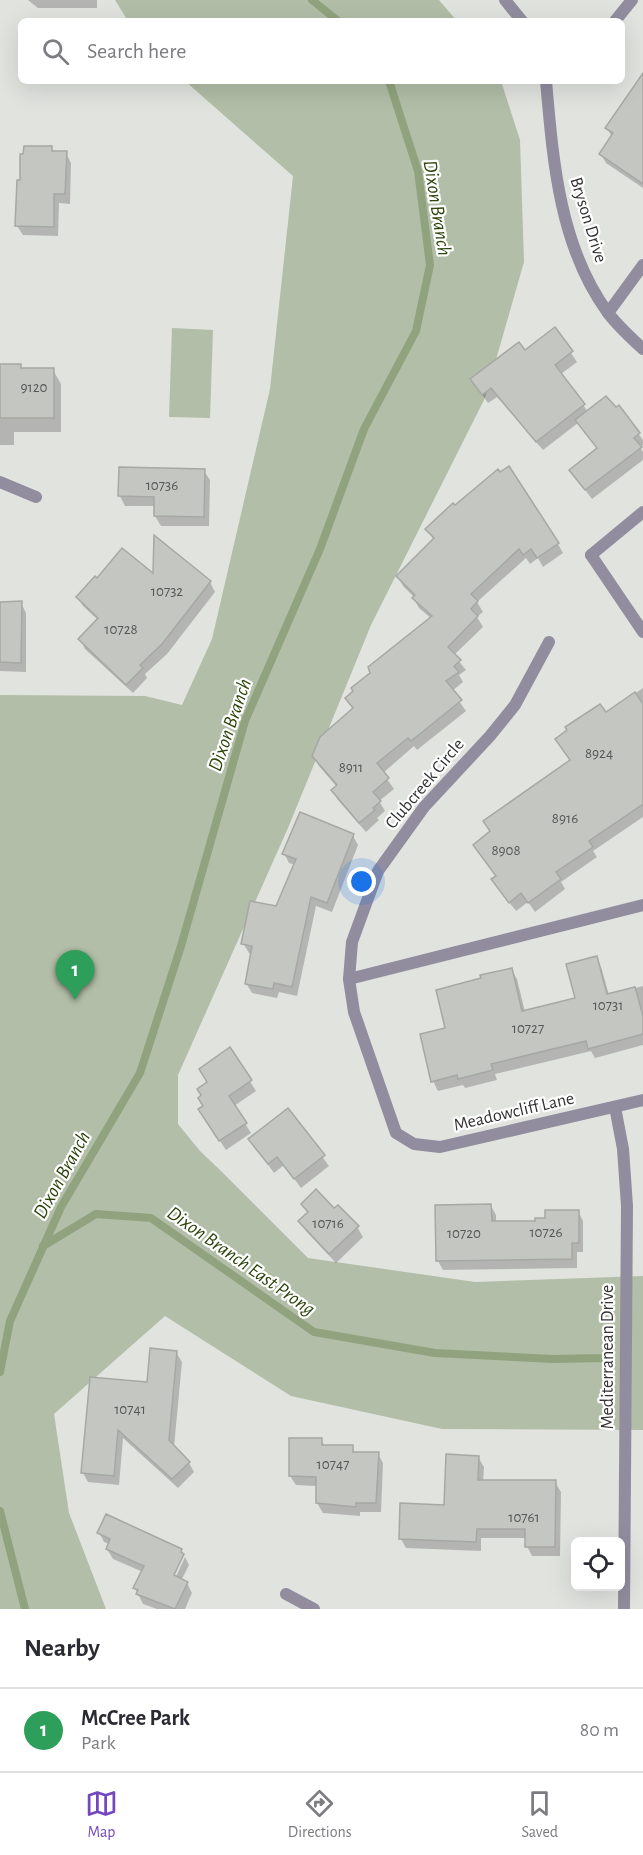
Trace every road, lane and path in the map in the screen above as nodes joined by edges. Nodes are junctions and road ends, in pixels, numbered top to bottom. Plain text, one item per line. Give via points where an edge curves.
1 (505, 0) edge
2 (632, 0) edge
3 (520, 18) edge
4 (617, 18) edge
5 (546, 84) edge
6 (643, 265) edge
7 (608, 313) junction
8 (643, 349) edge
9 (0, 482) edge
10 (36, 497) dead end
11 (643, 512) edge
12 (643, 632) edge
13 (549, 642) dead end
14 (643, 905) edge
15 (349, 979) junction
16 (643, 1100) edge
17 (615, 1107) junction
18 (396, 1133) joint
19 (286, 1594) dead end
20 (314, 1609) edge
21 (624, 1609) edge

1 - 3 street
2 - 4 street
5 - 7 street, Bryson Drive via 562,209 582,268
6 - 7 street
7 - 8 street, Bryson Drive
9 - 10 street
11 - 12 street via 591,555
13 - 15 street, Clubcreek Circle via 515,705 424,807 378,871 352,942
14 - 15 street
15 - 18 street, Clubcreek Circle via 354,1012
16 - 17 street, Meadowcliff Lane
17 - 18 street, Meadowcliff Lane via 440,1147 414,1144
17 - 21 street, Mediterranean Drive via 627,1206
19 - 20 street

